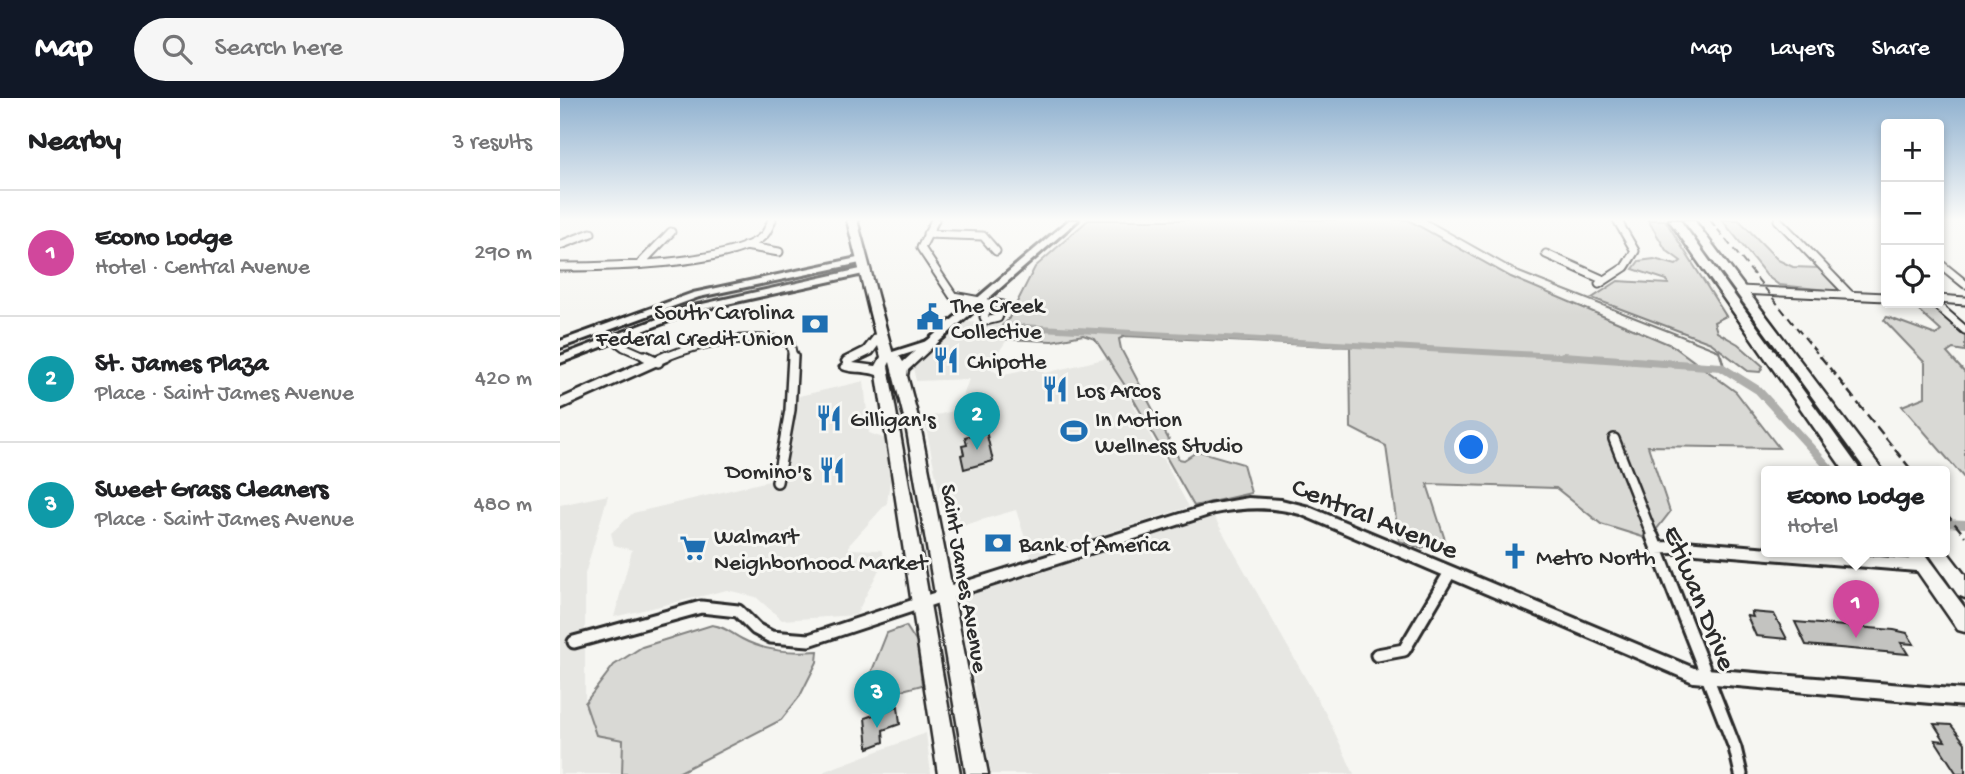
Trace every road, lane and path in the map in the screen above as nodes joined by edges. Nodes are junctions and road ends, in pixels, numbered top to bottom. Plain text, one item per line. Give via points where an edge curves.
1 (652, 252) edge
2 (725, 252) edge
3 (860, 252) edge
4 (923, 252) edge
5 (1039, 252) edge
6 (1635, 252) edge
7 (1696, 252) edge
8 (1711, 252) edge
9 (1808, 252) edge
10 (1546, 254) dead end
11 (642, 262) junction
12 (864, 265) junction
13 (560, 267) edge
14 (1944, 267) edge
15 (1711, 272) junction
16 (1965, 284) edge
17 (1740, 290) junction
18 (1850, 295) junction
19 (1881, 297) edge
20 (1944, 299) edge
21 (1965, 301) edge
22 (983, 302) junction
23 (1940, 308) edge
24 (1738, 310) junction
25 (600, 329) junction
26 (946, 330) junction
27 (1965, 330) edge
28 (881, 334) junction
29 (612, 338) junction
30 (931, 343) junction
31 (560, 345) edge
32 (886, 355) junction
33 (560, 360) edge
34 (657, 362) junction
35 (884, 373) junction
36 (901, 375) junction
37 (560, 404) edge
38 (1614, 439) dead end
39 (1850, 466) edge
40 (1872, 466) edge
41 (777, 482) dead end
42 (1657, 548) junction
43 (1761, 550) edge
44 (1924, 557) edge
45 (1449, 574) junction
46 (1965, 590) edge
47 (945, 594) junction
48 (923, 602) junction
49 (1965, 624) edge
50 (574, 642) dead end
51 (1377, 655) dead end
52 (1708, 678) junction
53 (1965, 698) edge
54 (949, 774) edge
55 (977, 774) edge
56 (1741, 774) edge

1 - 11 street
2 - 11 street
3 - 12 main road, Saint James Avenue
4 - 22 street via 953,296
5 - 22 street
6 - 10 street via 1628,265 1602,282
7 - 15 highway
8 - 17 highway
9 - 18 street
11 - 13 street
12 - 25 street via 696,295
12 - 28 main road, Saint James Avenue
12 - 29 street via 735,297
14 - 16 street
15 - 17 highway
15 - 24 highway
17 - 18 street
17 - 24 highway via 1735,297
17 - 40 highway
18 - 19 street
20 - 21 street
22 - 26 street
23 - 27 street
24 - 39 highway
25 - 29 street
25 - 31 street
26 - 30 street
26 - 32 street
28 - 32 main road, Saint James Avenue
28 - 35 main road via 868,351 847,364
29 - 33 street
29 - 34 street
30 - 32 street
30 - 36 main road
32 - 35 main road, Saint James Avenue
32 - 36 main road, Saint James Avenue via 896,360
34 - 37 street
34 - 41 street via 726,338 790,342 793,381
35 - 48 main road, Saint James Avenue
36 - 47 main road, Saint James Avenue
38 - 42 street, Etiwan Drive
42 - 43 street
42 - 52 street, Etiwan Drive
44 - 46 highway
44 - 49 highway
45 - 47 street, Central Avenue via 1304,510 1259,501 1214,508
45 - 51 street via 1404,650
45 - 52 street, Central Avenue via 1641,655
47 - 48 street, Central Avenue
47 - 55 main road, Saint James Avenue
48 - 50 street, Central Avenue via 809,640 771,637 738,611 701,607
48 - 54 main road, Saint James Avenue
52 - 53 street, Central Avenue
52 - 56 street, Etiwan Drive

